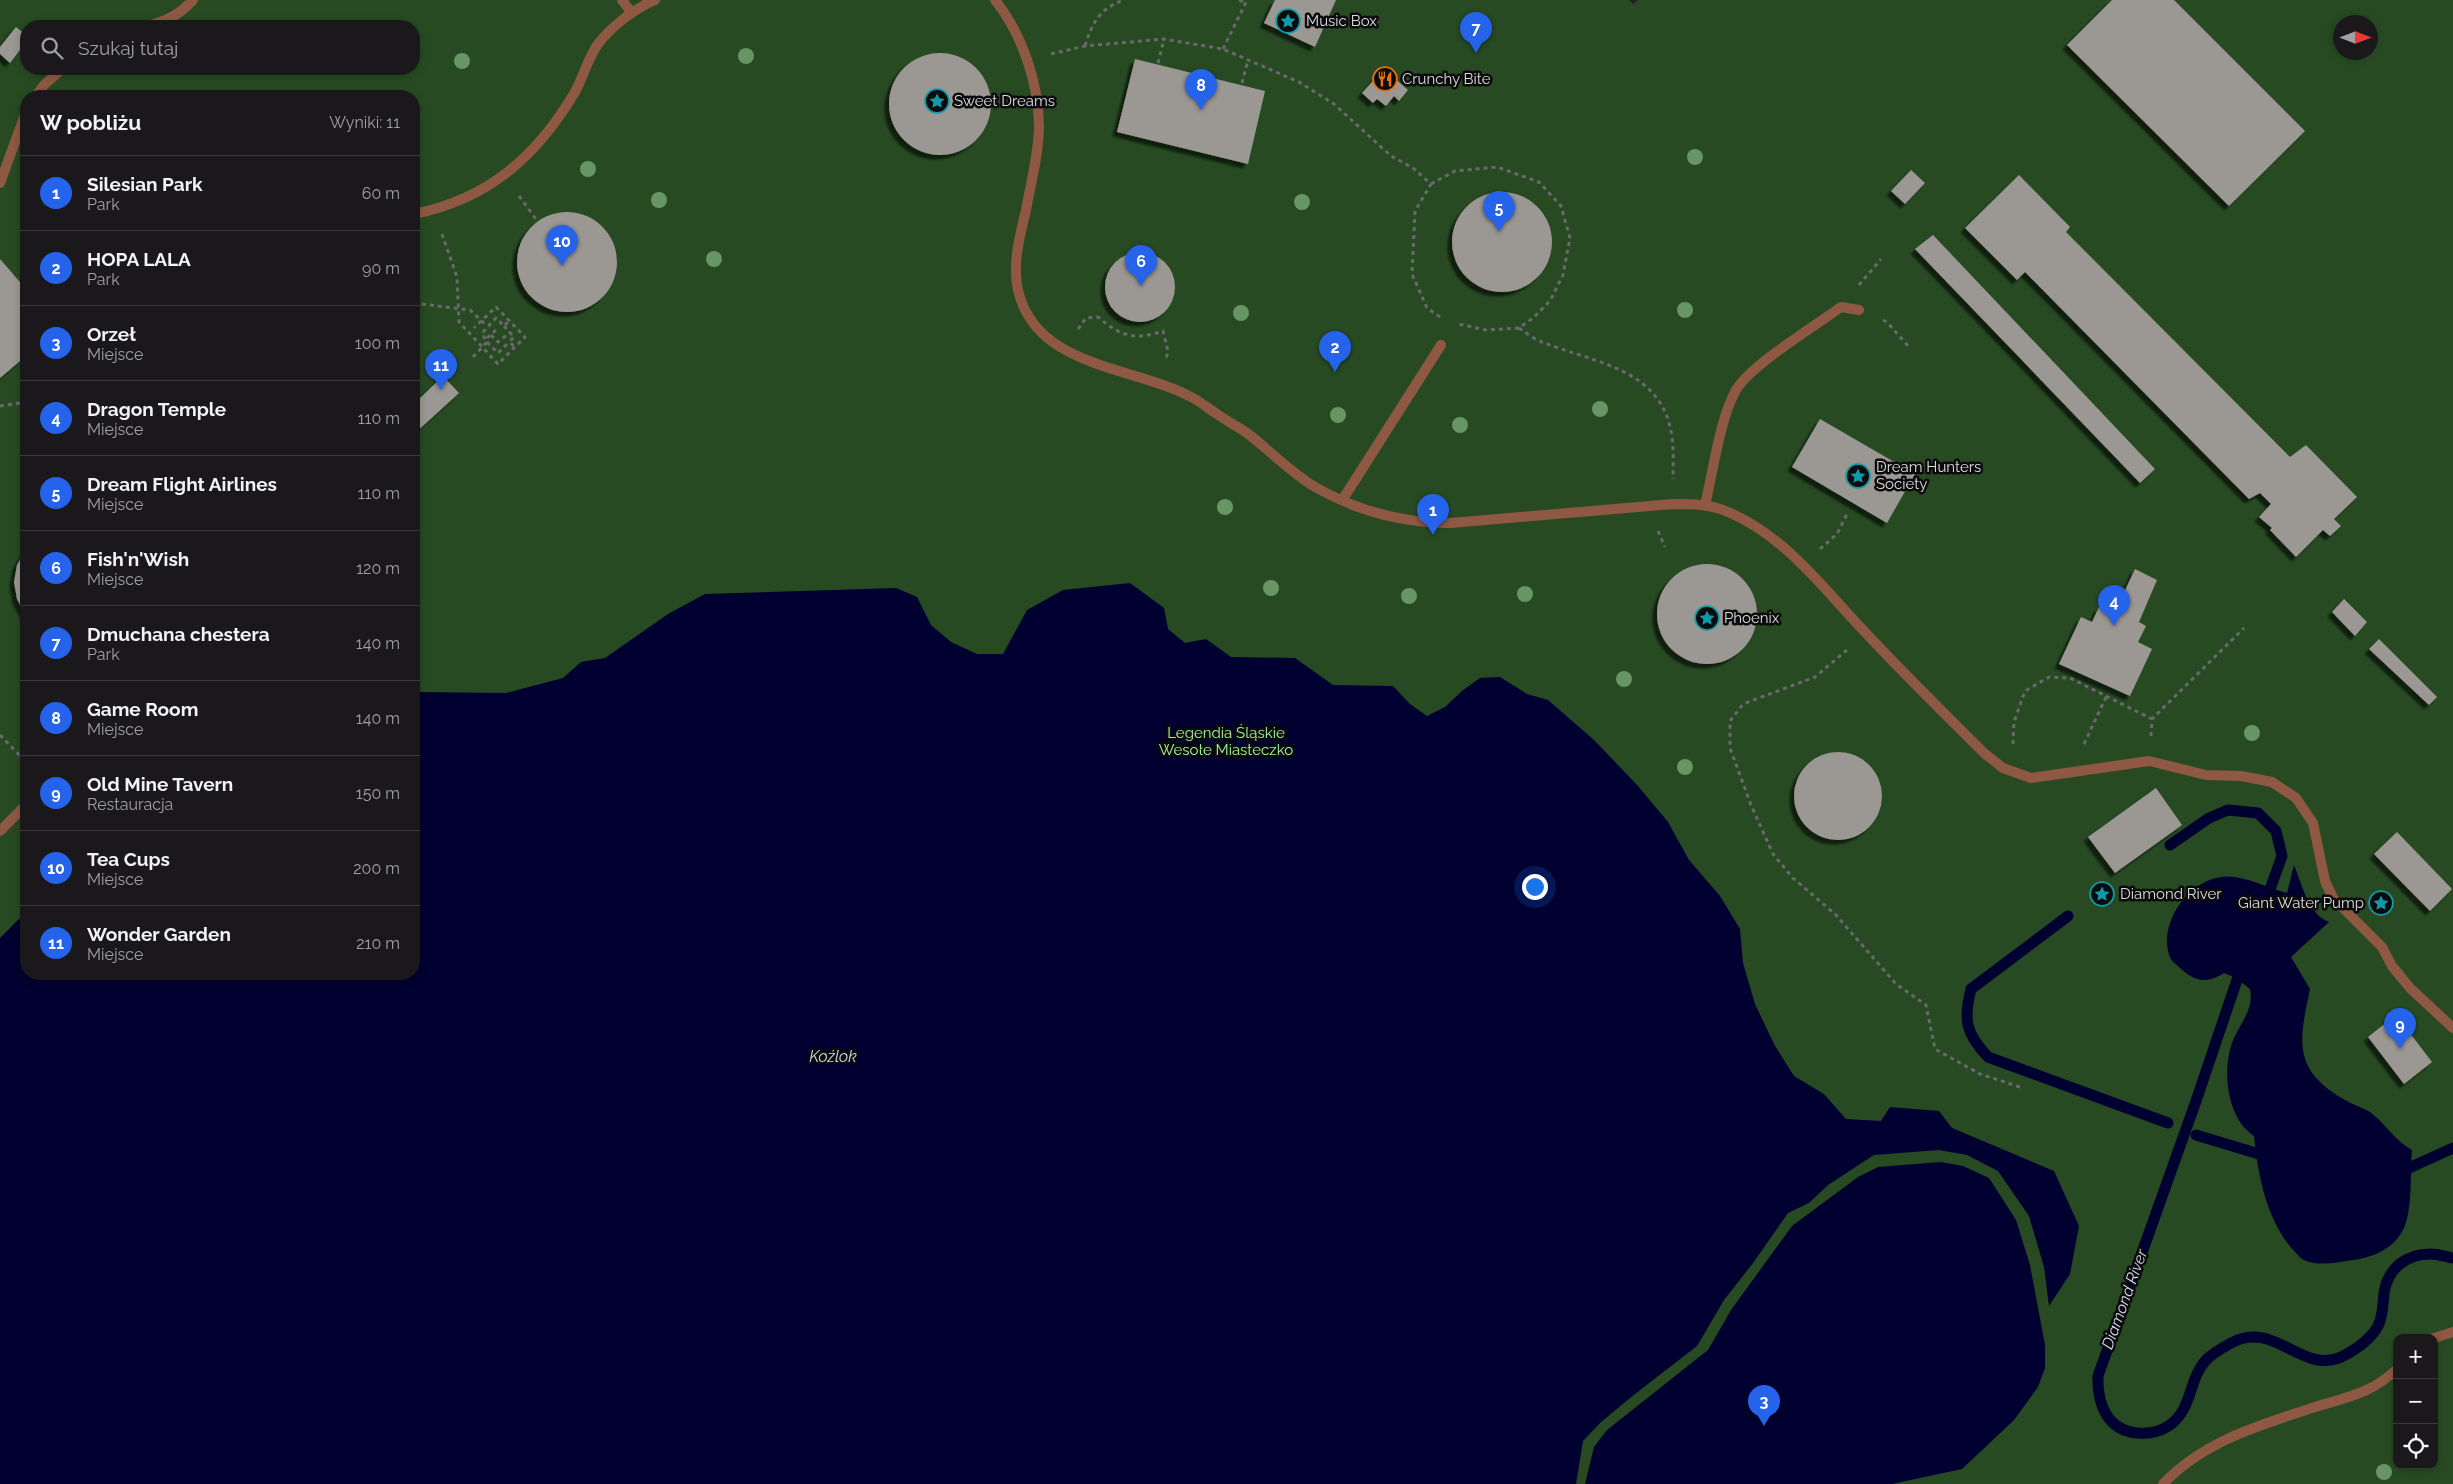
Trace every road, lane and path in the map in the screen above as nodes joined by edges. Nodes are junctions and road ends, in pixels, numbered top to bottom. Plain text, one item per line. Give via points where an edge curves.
1 (193, 0) edge
2 (622, 0) edge
3 (655, 0) edge
4 (995, 0) edge
5 (1124, 0) edge
6 (1239, 0) edge
7 (1119, 1) edge
8 (1247, 1) edge
9 (631, 12) junction
10 (168, 20) edge
11 (1164, 39) junction
12 (1085, 46) junction
13 (1223, 49) junction
14 (1026, 60) junction
15 (1248, 60) junction
16 (1158, 63) dead end
17 (55, 75) edge
18 (1242, 83) dead end
19 (40, 90) edge
20 (20, 128) edge
21 (0, 183) edge
22 (1431, 184) junction
23 (431, 211) junction
24 (420, 213) edge
25 (420, 304) edge
26 (457, 308) junction
27 (1859, 310) joint
28 (482, 321) junction
29 (510, 321) junction
30 (487, 326) junction
31 (504, 326) junction
32 (474, 328) dead end
33 (1519, 328) junction
34 (498, 332) dead end
35 (510, 332) junction
36 (491, 335) junction
37 (487, 340) junction
38 (510, 342) junction
39 (1441, 345) dead end
40 (515, 347) junction
41 (1909, 347) dead end
42 (482, 348) junction
43 (1066, 351) junction
44 (473, 357) dead end
45 (1158, 385) junction
46 (20, 403) edge
47 (0, 406) edge
48 (1342, 499) junction
49 (1672, 504) junction
50 (1705, 505) junction
51 (1848, 512) dead end
52 (1803, 564) junction
53 (2244, 628) dead end
54 (1865, 632) junction
55 (2106, 697) junction
56 (2152, 719) junction
57 (0, 735) edge
58 (20, 756) edge
59 (2149, 761) junction
60 (2003, 768) junction
61 (2075, 773) junction
62 (20, 811) edge
63 (0, 831) edge
64 (2453, 1028) edge
65 (2020, 1087) dead end
66 (2453, 1332) edge
67 (2438, 1337) edge
68 (2393, 1372) edge
69 (2163, 1484) edge

1 - 10 street
2 - 9 street
3 - 9 street
4 - 14 street via 1022,45
5 - 7 path
6 - 8 path
7 - 12 path via 1106,8 1091,25
8 - 13 path
9 - 23 street via 598,44 576,90 552,128 530,153 477,194
11 - 12 path
11 - 13 path
11 - 16 path
12 - 14 path
13 - 15 path
14 - 43 street via 1039,125 1018,249 1018,291 1043,336
15 - 18 path
15 - 22 path via 1299,82 1334,104 1391,156 1414,168
17 - 19 street
20 - 21 street
22 - 33 path via 1415,211 1412,239 1412,274 1426,308 1450,323 1486,330
22 - 33 path via 1455,171 1498,167 1539,182 1561,206 1570,238 1562,275 1550,301
23 - 24 street
23 - 26 path via 457,277
25 - 26 path
26 - 28 path via 470,310
26 - 42 path via 459,322
27 - 41 path via 1887,322
27 - 50 street via 1841,307 1753,371 1736,390 1725,421
28 - 29 path via 496,308
28 - 30 path
28 - 32 path
29 - 31 path
29 - 40 path via 525,338
30 - 31 path via 496,318
30 - 37 path via 482,333
31 - 35 path
33 - 49 path via 1540,342 1634,376 1652,391 1666,414 1672,437
34 - 36 path via 496,330
35 - 36 path via 498,342
35 - 38 path via 514,337
36 - 37 path
37 - 38 path via 498,352
37 - 42 path
38 - 40 path
39 - 48 street
40 - 42 path via 498,364
42 - 44 path
43 - 45 street
43 - 45 path via 1086,318 1098,318 1115,331 1134,336 1163,331 1168,351
45 - 48 street via 1193,398 1249,434 1315,486
46 - 47 path
48 - 49 street via 1361,508 1422,523
49 - 50 street
50 - 52 street via 1728,511 1753,525
51 - 52 path via 1836,534
52 - 54 street
53 - 56 path
54 - 60 street via 1984,753
54 - 65 path via 1815,677 1743,704 1730,721 1730,748 1773,854 1793,878 1836,915 1896,984 1926,1005 1935,1050 1980,1074
55 - 56 path
55 - 60 path via 2070,678 2049,677 2025,691 2014,722 2013,750
55 - 61 path via 2084,742
56 - 59 path
57 - 58 path
59 - 61 street
59 - 64 street via 2206,775 2241,776 2272,782 2296,798 2313,823 2325,880 2333,898 2382,947 2410,988
60 - 61 street via 2031,778
62 - 63 street
66 - 67 street
68 - 69 street via 2374,1388 2215,1444 2181,1465

